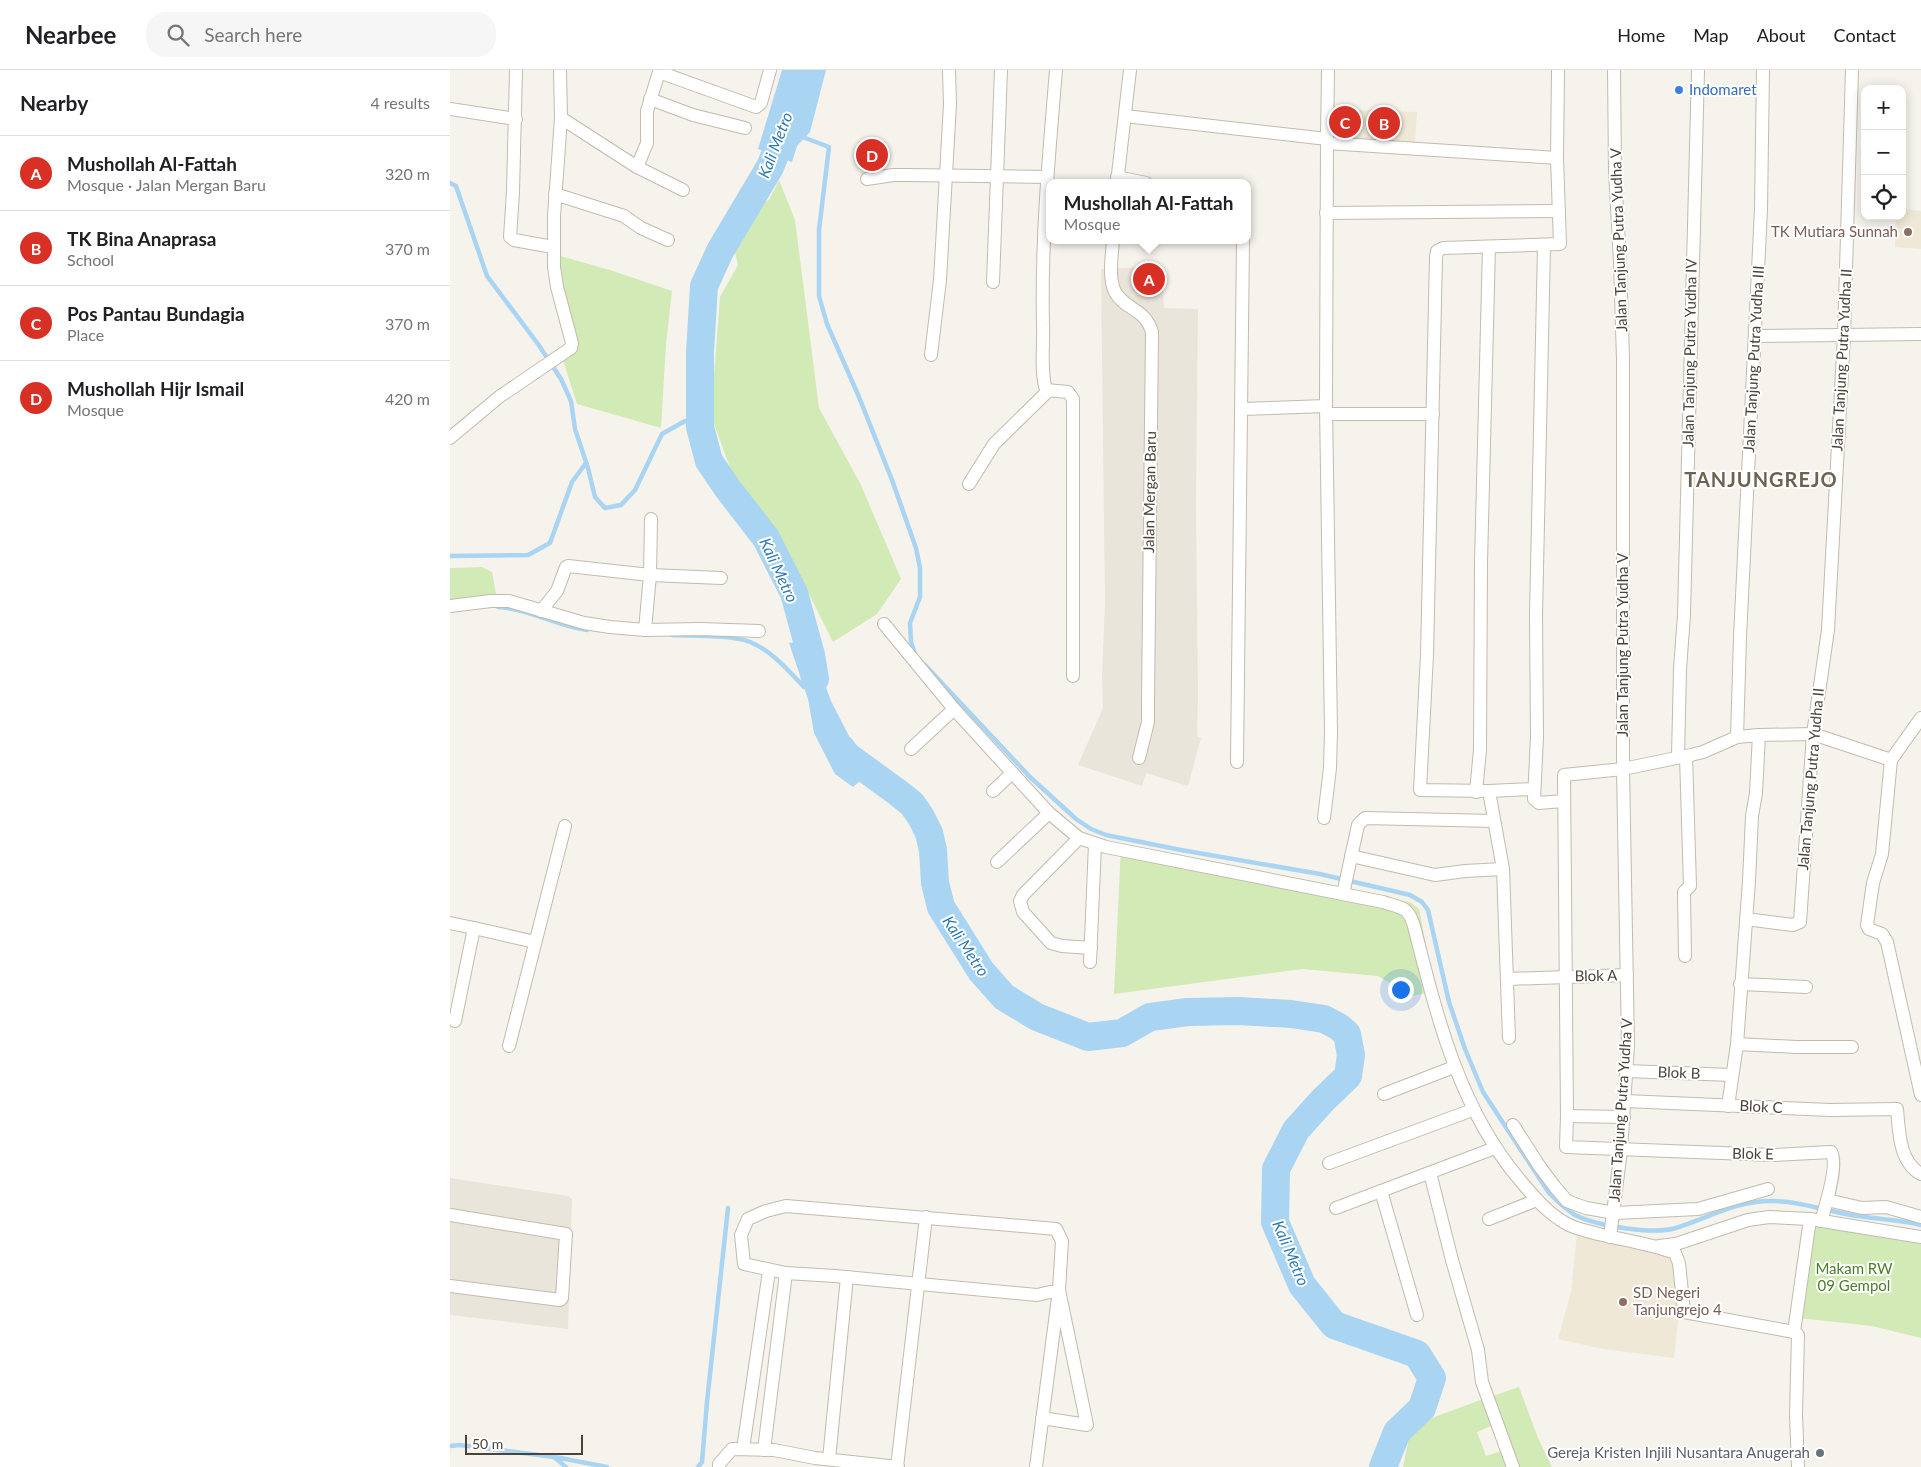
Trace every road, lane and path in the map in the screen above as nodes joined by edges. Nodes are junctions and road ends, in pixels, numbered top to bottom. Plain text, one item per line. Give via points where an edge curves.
1 (516, 70) edge
2 (560, 70) edge
3 (770, 70) edge
4 (949, 70) edge
5 (1001, 70) edge
6 (1056, 70) edge
7 (1130, 70) edge
8 (1328, 70) edge
9 (1558, 70) edge
10 (1614, 70) edge
11 (1698, 70) edge
12 (1763, 70) edge
13 (1852, 70) edge
14 (650, 99) junction
15 (450, 109) edge
16 (1125, 116) junction
17 (561, 118) junction
18 (516, 120) junction
19 (745, 128) dead end
20 (1327, 141) junction
21 (1557, 158) junction
22 (637, 167) junction
23 (946, 175) junction
24 (998, 176) junction
25 (1047, 177) joint
26 (1117, 179) edge
27 (867, 180) dead end
28 (1046, 184) edge
29 (684, 190) dead end
30 (555, 194) junction
31 (1559, 212) junction
32 (1326, 213) junction
33 (668, 240) dead end
34 (1113, 244) edge
35 (1243, 244) edge
36 (553, 246) junction
37 (1544, 246) junction
38 (1489, 248) junction
39 (993, 282) dead end
40 (1921, 334) edge
41 (1844, 335) junction
42 (1755, 336) junction
43 (931, 355) dead end
44 (1048, 391) junction
45 (1241, 409) junction
46 (1326, 410) junction
47 (1433, 414) junction
48 (450, 438) edge
49 (969, 484) dead end
50 (651, 518) dead end
51 (650, 575) junction
52 (721, 578) dead end
53 (450, 606) edge
54 (541, 612) junction
55 (884, 624) dead end
56 (645, 630) junction
57 (759, 630) dead end
58 (1072, 676) dead end
59 (954, 709) junction
60 (1921, 718) edge
61 (1759, 734) junction
62 (1812, 734) junction
63 (1737, 737) junction
64 (911, 749) dead end
65 (1682, 756) junction
66 (1139, 758) dead end
67 (1891, 760) junction
68 (1237, 762) dead end
69 (1622, 769) junction
70 (1012, 773) junction
71 (1534, 789) junction
72 (1482, 791) junction
73 (993, 792) dead end
74 (1564, 801) junction
75 (1049, 813) junction
76 (1324, 818) dead end
77 (1494, 821) junction
78 (565, 826) dead end
79 (1079, 838) junction
80 (1095, 844) junction
81 (1351, 856) junction
82 (997, 862) dead end
83 (1503, 869) junction
84 (1343, 891) junction
85 (1746, 918) junction
86 (450, 923) edge
87 (474, 928) junction
88 (535, 942) junction
89 (1091, 948) junction
90 (1685, 956) dead end
91 (1090, 962) dead end
92 (1627, 975) junction
93 (1566, 976) junction
94 (1507, 979) junction
95 (1740, 984) junction
96 (1806, 987) dead end
97 (455, 1021) dead end
98 (1509, 1038) dead end
99 (1737, 1044) junction
100 (508, 1046) dead end
101 (1852, 1047) dead end
102 (1452, 1068) junction
103 (1626, 1071) junction
104 (1732, 1075) junction
105 (1384, 1094) dead end
106 (1921, 1095) edge
107 (1625, 1101) junction
108 (1728, 1106) junction
109 (1467, 1112) junction
110 (1567, 1116) junction
111 (1624, 1117) junction
112 (1514, 1125) dead end
113 (1490, 1150) junction
114 (1621, 1150) junction
115 (1329, 1163) dead end
116 (1430, 1173) junction
117 (1921, 1174) edge
118 (1768, 1189) dead end
119 (1381, 1191) junction
120 (1537, 1200) junction
121 (1336, 1208) dead end
122 (1822, 1212) junction
123 (450, 1216) edge
124 (1614, 1216) junction
125 (926, 1217) junction
126 (1921, 1217) edge
127 (1489, 1219) dead end
128 (1611, 1235) junction
129 (1921, 1237) edge
130 (1649, 1246) junction
131 (769, 1271) junction
132 (786, 1273) junction
133 (847, 1277) junction
134 (919, 1284) junction
135 (450, 1286) edge
136 (1059, 1290) junction
137 (1417, 1315) dead end
138 (1794, 1332) junction
139 (755, 1360) junction
140 (774, 1360) junction
141 (1042, 1418) junction
142 (743, 1449) junction
143 (764, 1450) junction
144 (829, 1459) junction
145 (719, 1467) edge
146 (898, 1467) edge
147 (1036, 1467) edge
148 (1513, 1467) edge
149 (1798, 1467) edge

1 - 18 street
2 - 17 street
3 - 14 street via 761,103 756,107 659,72
4 - 23 street
5 - 24 street
6 - 25 street
7 - 16 street
8 - 20 street
9 - 21 street
10 - 69 street, Jalan Tanjung Putra Yudha V via 1623,359
11 - 65 street, Jalan Tanjung Putra Yudha IV via 1680,669
12 - 42 street, Jalan Tanjung Putra Yudha III
13 - 41 street, Jalan Tanjung Putra Yudha II
14 - 19 street via 693,115
14 - 22 street via 647,143
15 - 18 street
16 - 20 street
16 - 26 street
17 - 22 street
17 - 30 street
18 - 36 street via 510,236 514,240
20 - 21 street
20 - 32 street
21 - 31 street
22 - 29 street
23 - 24 street
23 - 27 street via 893,175
23 - 43 street via 940,280
24 - 25 street
24 - 39 street
28 - 44 street via 1042,294 1045,387
30 - 33 street via 624,216 640,228
30 - 36 street
31 - 32 street
31 - 37 street via 1560,244
32 - 46 street
34 - 66 street, Jalan Mergan Baru via 1114,290 1146,318 1152,332 1148,722
35 - 45 street
36 - 48 street via 557,287 571,348 499,397
37 - 38 street
37 - 71 street
38 - 47 street via 1444,248 1436,254
38 - 72 street via 1481,562
40 - 41 street
41 - 42 street
41 - 62 street, Jalan Tanjung Putra Yudha II via 1828,630
42 - 63 street, Jalan Tanjung Putra Yudha III
44 - 49 street via 994,444
44 - 58 street via 1068,392 1073,399
45 - 46 street
45 - 68 street
46 - 47 street
46 - 76 street via 1331,732
47 - 72 street via 1420,790
50 - 51 street
51 - 52 street
51 - 54 street via 566,567 557,591
51 - 56 street
53 - 54 street via 509,601
54 - 56 street via 584,624
55 - 59 street
56 - 57 street
59 - 64 street
59 - 70 street
60 - 67 street
61 - 62 street
61 - 63 street
61 - 85 street
62 - 67 street
62 - 85 street, Jalan Tanjung Putra Yudha II via 1800,919 1793,925
63 - 65 street via 1703,752
65 - 69 street
65 - 90 street, Jalan Tanjung Putra Yudha IV via 1690,886 1684,892
67 - 106 street via 1882,854 1873,883 1867,925 1869,930 1882,934 1887,942
69 - 74 street via 1564,775
69 - 92 street, Jalan Tanjung Putra Yudha V
70 - 73 street
70 - 75 street
71 - 72 street
71 - 74 street via 1537,803
72 - 77 street
74 - 93 street
75 - 79 street
75 - 82 street
77 - 81 street via 1365,818 1358,825
77 - 83 street
78 - 88 street
79 - 80 street
79 - 89 street via 1023,895 1021,906 1051,943
80 - 84 street
80 - 89 street
81 - 83 street via 1435,875
81 - 84 street
83 - 94 street
84 - 102 street via 1400,907 1410,914
85 - 95 street
86 - 87 street
87 - 88 street
87 - 97 street
88 - 100 street
89 - 91 street
92 - 93 street, Blok A
92 - 103 street, Jalan Tanjung Putra Yudha V
93 - 94 street, Blok A
93 - 110 street
94 - 98 street
95 - 96 street
95 - 99 street
99 - 101 street
99 - 104 street
102 - 105 street
102 - 109 street
102 - 113 street
103 - 104 street, Blok B
103 - 107 street, Jalan Tanjung Putra Yudha V
104 - 108 street
107 - 108 street, Blok C
107 - 111 street, Jalan Tanjung Putra Yudha V
108 - 117 street, Blok C via 1898,1109 1900,1138 1907,1159
109 - 113 street
109 - 115 street
110 - 111 street
110 - 114 street via 1566,1147
111 - 114 street, Jalan Tanjung Putra Yudha V
112 - 124 street via 1540,1167 1567,1200
113 - 116 street
113 - 120 street
114 - 122 street, Blok E via 1773,1155 1831,1152 1834,1158
114 - 124 street, Jalan Tanjung Putra Yudha V
116 - 119 street
116 - 148 street via 1478,1350 1482,1382
118 - 124 street via 1698,1209
119 - 121 street
119 - 137 street
120 - 127 street
120 - 128 street via 1551,1215 1571,1226
122 - 126 street via 1886,1207
122 - 129 street
122 - 130 street via 1748,1220 1676,1244
122 - 138 street
123 - 135 street via 566,1234 560,1300
124 - 128 street, Jalan Tanjung Putra Yudha V
125 - 131 street via 786,1206 766,1211 748,1219 741,1235 744,1264
125 - 134 street
125 - 136 street via 1056,1229 1062,1241
128 - 130 street
130 - 138 street via 1675,1253 1678,1257 1684,1312
131 - 132 street
131 - 139 street
132 - 133 street
132 - 140 street
133 - 134 street
133 - 144 street
134 - 136 street via 1037,1295
134 - 146 street
136 - 141 street
136 - 141 street via 1087,1425
138 - 149 street via 1798,1335
139 - 140 street
139 - 142 street
140 - 143 street
141 - 147 street
142 - 143 street
142 - 145 street via 732,1449
143 - 144 street
144 - 146 street

